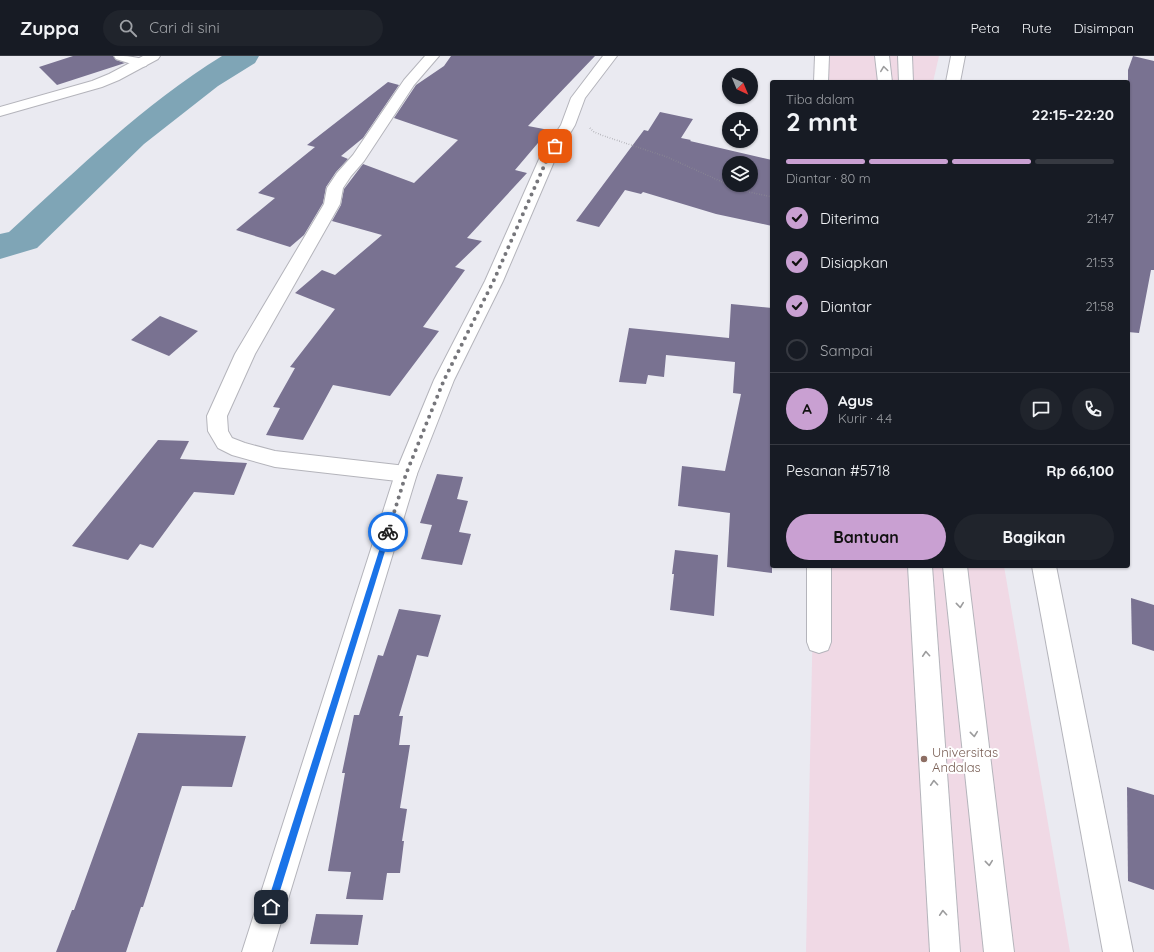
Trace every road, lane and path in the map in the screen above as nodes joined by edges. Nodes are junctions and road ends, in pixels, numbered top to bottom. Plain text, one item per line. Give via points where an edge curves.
1 (121, 56) edge
2 (153, 56) edge
3 (432, 56) edge
4 (610, 56) edge
5 (822, 56) edge
6 (882, 56) edge
7 (905, 56) edge
8 (958, 56) edge
9 (140, 63) junction
10 (821, 80) edge
11 (885, 80) edge
12 (906, 80) edge
13 (953, 80) edge
14 (578, 98) junction
15 (0, 112) edge
16 (770, 197) edge
17 (406, 474) junction
18 (819, 568) edge
19 (920, 568) edge
20 (955, 568) edge
21 (1044, 568) edge
22 (819, 642) dead end
23 (256, 952) edge
24 (945, 952) edge
25 (999, 952) edge
26 (1118, 952) edge

1 - 9 street
2 - 9 street
3 - 17 street via 409,83 359,158 335,188 332,204 245,354 217,416 218,431 225,443 239,449 275,459
4 - 14 street
5 - 10 street
11 -> 6 street
7 - 12 street
8 - 13 street
9 - 15 street via 97,84
14 - 16 path via 588,126 594,132 667,157 740,190
14 - 17 street via 568,125 548,157 494,280 444,380
17 - 23 street
18 - 22 street
24 -> 19 street
20 -> 25 street
21 - 26 street

